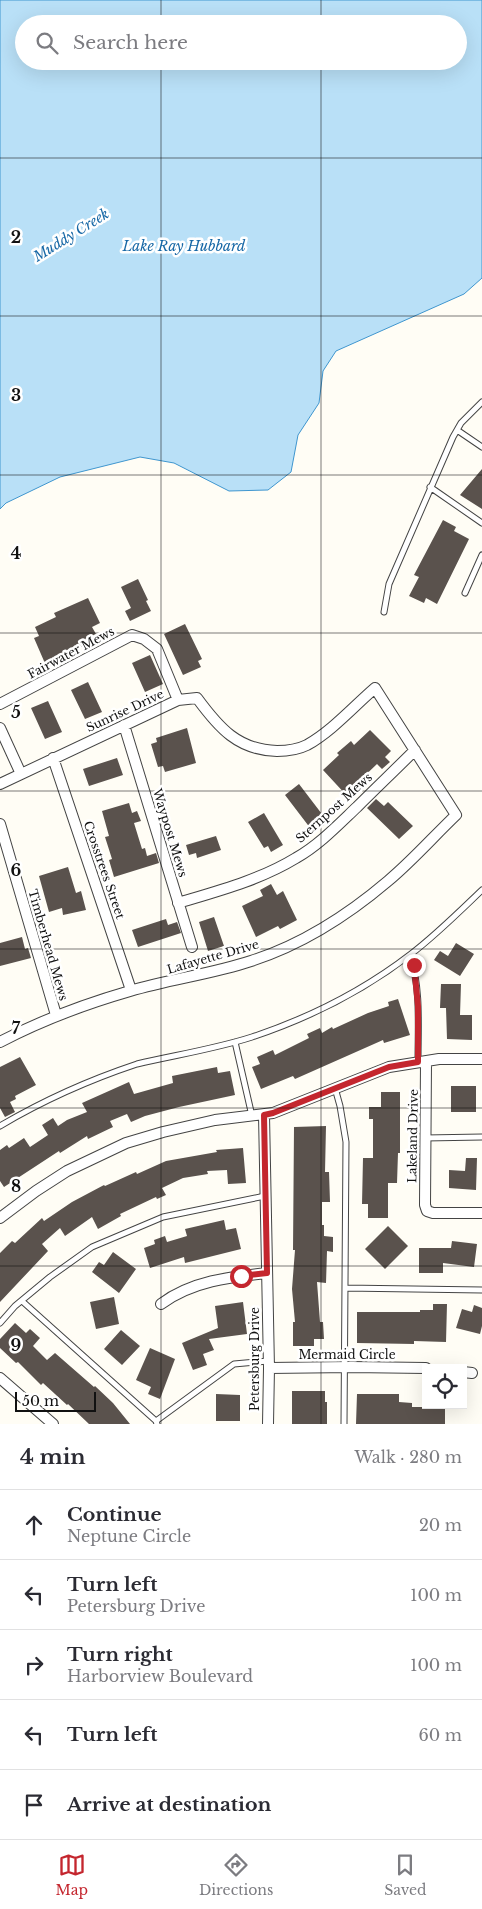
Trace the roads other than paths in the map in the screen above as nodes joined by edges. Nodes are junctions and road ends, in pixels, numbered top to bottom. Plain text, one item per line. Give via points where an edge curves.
1 (482, 402) edge
2 (457, 430) junction
3 (482, 447) edge
4 (430, 487) junction
5 (482, 523) edge
6 (482, 555) edge
7 (465, 593) dead end
8 (384, 612) dead end
9 (178, 700) junction
10 (0, 704) edge
11 (124, 725) junction
12 (0, 728) edge
13 (415, 750) junction
14 (53, 758) junction
15 (21, 774) junction
16 (0, 784) edge
17 (456, 815) joint
18 (0, 824) edge
19 (482, 890) edge
20 (178, 903) junction
21 (192, 947) dead end
22 (410, 955) junction
23 (131, 990) junction
24 (56, 1015) junction
25 (0, 1042) edge
26 (235, 1042) junction
27 (482, 1059) edge
28 (422, 1062) junction
29 (334, 1088) junction
30 (264, 1115) junction
31 (252, 1116) junction
32 (0, 1126) edge
33 (482, 1137) edge
34 (425, 1138) junction
35 (265, 1196) junction
36 (482, 1213) edge
37 (0, 1218) edge
38 (267, 1273) junction
39 (345, 1288) junction
40 (482, 1290) edge
41 (22, 1301) junction
42 (161, 1304) dead end
43 (0, 1323) edge
44 (269, 1364) junction
45 (344, 1367) junction
46 (422, 1368) edge
47 (0, 1378) edge
48 (156, 1422) edge
49 (53, 1424) edge
50 (268, 1424) edge
51 (344, 1424) edge

1 - 2 lane
2 - 3 lane
2 - 4 lane
4 - 5 lane
4 - 8 lane via 389,584
6 - 7 lane
9 - 10 street, Fairwater Mews via 156,649 144,639 132,635
9 - 11 street, Sunrise Drive
9 - 13 street, Sunrise Drive via 197,698 222,729 252,748 288,751 305,746 322,734 375,688
11 - 14 street, Sunrise Drive
11 - 20 street, Waypost Mews
12 - 15 street
13 - 17 street, Sunrise Drive
13 - 20 street, Sternpost Mews via 317,844 296,858 223,890
14 - 15 street, Sunrise Drive
14 - 23 street, Crosstrees Street
15 - 16 street, Sunrise Drive
17 - 23 street, Lafayette Drive via 389,880 324,927 252,961
18 - 24 street, Timberhead Mews
19 - 22 lane
20 - 21 street, Waypost Mews
22 - 26 lane via 340,1000 285,1025
22 - 28 lane via 416,973
23 - 24 street, Lafayette Drive
24 - 25 street, Lafayette Drive
26 - 31 lane
26 - 32 lane via 119,1070 46,1100
27 - 28 street
28 - 29 street via 389,1067
28 - 34 street, Lakeland Drive
29 - 30 street
29 - 39 lane via 346,1142
30 - 31 street
30 - 35 street, Petersburg Drive
31 - 37 street via 215,1120 126,1143 67,1171
33 - 34 lane
34 - 36 street, Lakeland Drive via 426,1211
35 - 38 street, Petersburg Drive
35 - 41 lane via 163,1217 92,1247
38 - 42 street via 205,1283 174,1294
38 - 44 street, Petersburg Drive
39 - 40 lane
39 - 45 lane
41 - 43 lane
41 - 48 lane
44 - 45 street, Mermaid Circle
44 - 48 lane via 234,1364
44 - 50 street, Petersburg Drive
45 - 46 street, Mermaid Circle
45 - 51 lane
47 - 49 street

